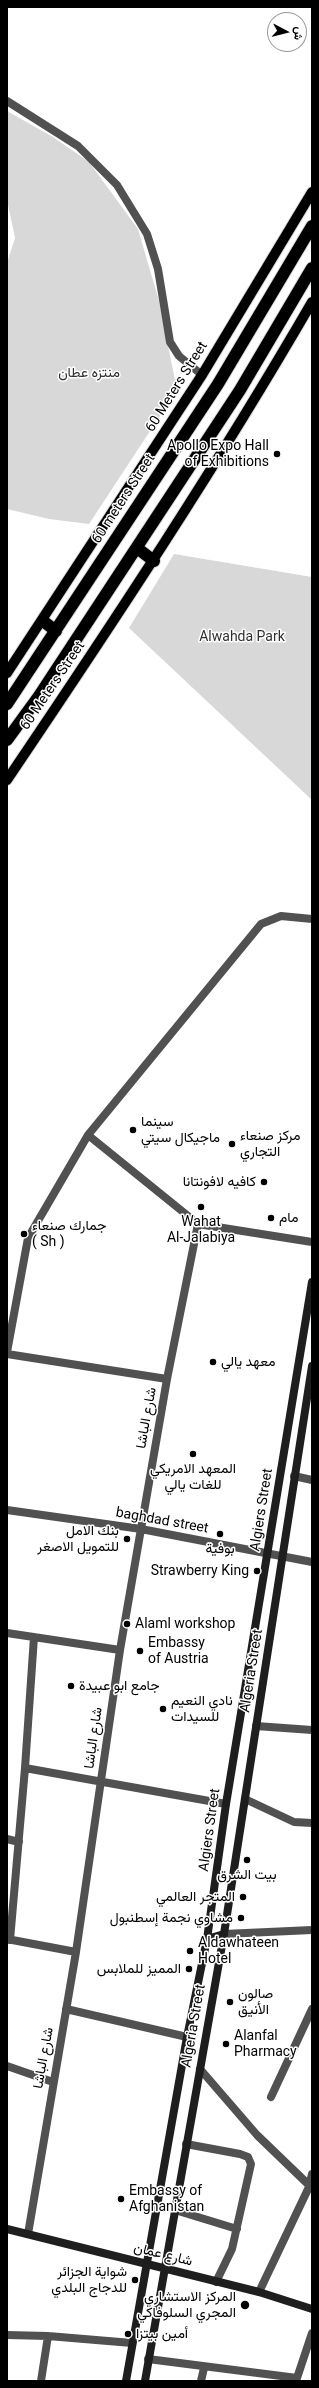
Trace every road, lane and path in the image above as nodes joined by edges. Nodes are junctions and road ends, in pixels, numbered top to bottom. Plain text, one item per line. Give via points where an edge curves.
1 (7, 101) edge
2 (312, 192) edge
3 (312, 226) edge
4 (312, 268) edge
5 (312, 302) edge
6 (202, 375) junction
7 (137, 548) junction
8 (154, 561) junction
9 (43, 621) junction
10 (56, 631) junction
11 (7, 673) edge
12 (7, 704) edge
13 (7, 740) edge
14 (7, 780) edge
15 (312, 919) edge
16 (88, 1135) junction
17 (198, 1224) junction
18 (312, 1242) edge
19 (312, 1282) edge
20 (7, 1353) edge
21 (312, 1366) edge
22 (167, 1379) junction
23 (294, 1476) junction
24 (312, 1480) edge
25 (7, 1510) edge
26 (141, 1529) junction
27 (268, 1554) junction
28 (284, 1556) junction
29 (312, 1562) edge
30 (7, 1633) edge
31 (34, 1637) junction
32 (120, 1650) junction
33 (256, 1726) junction
34 (312, 1730) edge
35 (26, 1768) junction
36 (101, 1781) junction
37 (245, 1799) junction
38 (226, 1804) junction
39 (312, 1823) edge
40 (7, 1839) edge
41 (19, 1842) junction
42 (312, 1930) edge
43 (224, 1934) junction
44 (9, 1939) edge
45 (207, 1939) junction
46 (76, 1952) junction
47 (66, 2009) junction
48 (312, 2009) edge
49 (187, 2036) junction
50 (7, 2066) edge
51 (200, 2069) junction
52 (53, 2082) junction
53 (271, 2098) dead end
54 (186, 2144) junction
55 (312, 2174) edge
56 (310, 2188) edge
57 (175, 2210) junction
58 (7, 2229) edge
59 (237, 2229) junction
60 (28, 2234) junction
61 (146, 2265) junction
62 (165, 2270) junction
63 (216, 2282) junction
64 (258, 2292) junction
65 (312, 2309) edge
66 (312, 2333) edge
67 (7, 2335) edge
68 (48, 2336) junction
69 (132, 2343) junction
70 (148, 2359) junction
71 (204, 2368) junction
72 (296, 2380) edge
73 (41, 2381) edge
74 (126, 2381) edge
75 (144, 2381) edge
76 (201, 2381) edge

1 - 6 street via 78,146 117,186 147,234 158,268 170,342 178,356
2 - 6 main road, 60 Meters Street
3 - 10 highway, 60 meters Street via 218,384
4 - 7 highway, 60 meters Street via 240,390
5 - 8 main road, 60 Meters Street via 258,396
6 - 9 main road, 60 Meters Street
7 - 8 highway
7 - 13 highway, 60 meters Street
8 - 14 main road, 60 Meters Street
9 - 10 highway
9 - 11 main road, 60 Meters Street
10 - 12 highway, 60 meters Street
15 - 16 street via 281,916 261,924
16 - 17 street
16 - 20 street via 28,1238
17 - 18 street
17 - 22 street, شارع الباشا
19 - 27 main road, Algiers Street
20 - 22 street
21 - 23 main road, Algeria Street
22 - 26 street, شارع الباشا
23 - 24 street
23 - 28 main road, Algeria Street
25 - 26 street, baghdad street
26 - 27 street, baghdad street
26 - 32 street, شارع الباشا
27 - 28 street, baghdad street
27 - 38 main road, Algiers Street
28 - 29 street, baghdad street
28 - 33 main road, Algeria Street
30 - 31 street
31 - 32 street
31 - 35 street
32 - 36 street, شارع الباشا
33 - 34 street
33 - 37 main road, Algeria Street
35 - 36 street
35 - 41 street
36 - 38 street
36 - 46 street, شارع الباشا
37 - 39 street via 294,1822
37 - 43 main road, Algeria Street
38 - 45 main road, Algiers Street
40 - 41 street
41 - 44 street
42 - 43 street
43 - 45 main road
43 - 51 main road, Algeria Street
44 - 46 street
45 - 49 main road, Algiers Street
46 - 47 street, شارع الباشا
47 - 49 street
47 - 52 street, شارع الباشا
48 - 53 street
49 - 61 main road, Algiers Street
50 - 52 street
51 - 54 main road, Algeria Street
51 - 56 street via 257,2135
52 - 60 street, شارع الباشا
54 - 57 main road, Algeria Street
54 - 59 street via 248,2157 251,2164
55 - 56 street
56 - 64 street
57 - 59 street
57 - 62 main road, Algeria Street
58 - 60 main road, شارع عمان
59 - 63 street via 230,2253
60 - 61 main road, شارع عمان
61 - 62 main road, شارع عمان
61 - 69 main road, Algiers Street
62 - 63 main road, شارع عمان
62 - 70 main road, Algeria Street
63 - 64 main road, شارع عمان
64 - 65 main road, شارع عمان
66 - 72 street
67 - 68 street
68 - 69 street
68 - 73 street
69 - 74 main road, Algiers Street
70 - 71 street
70 - 75 main road, Algeria Street
71 - 72 street
71 - 76 street

